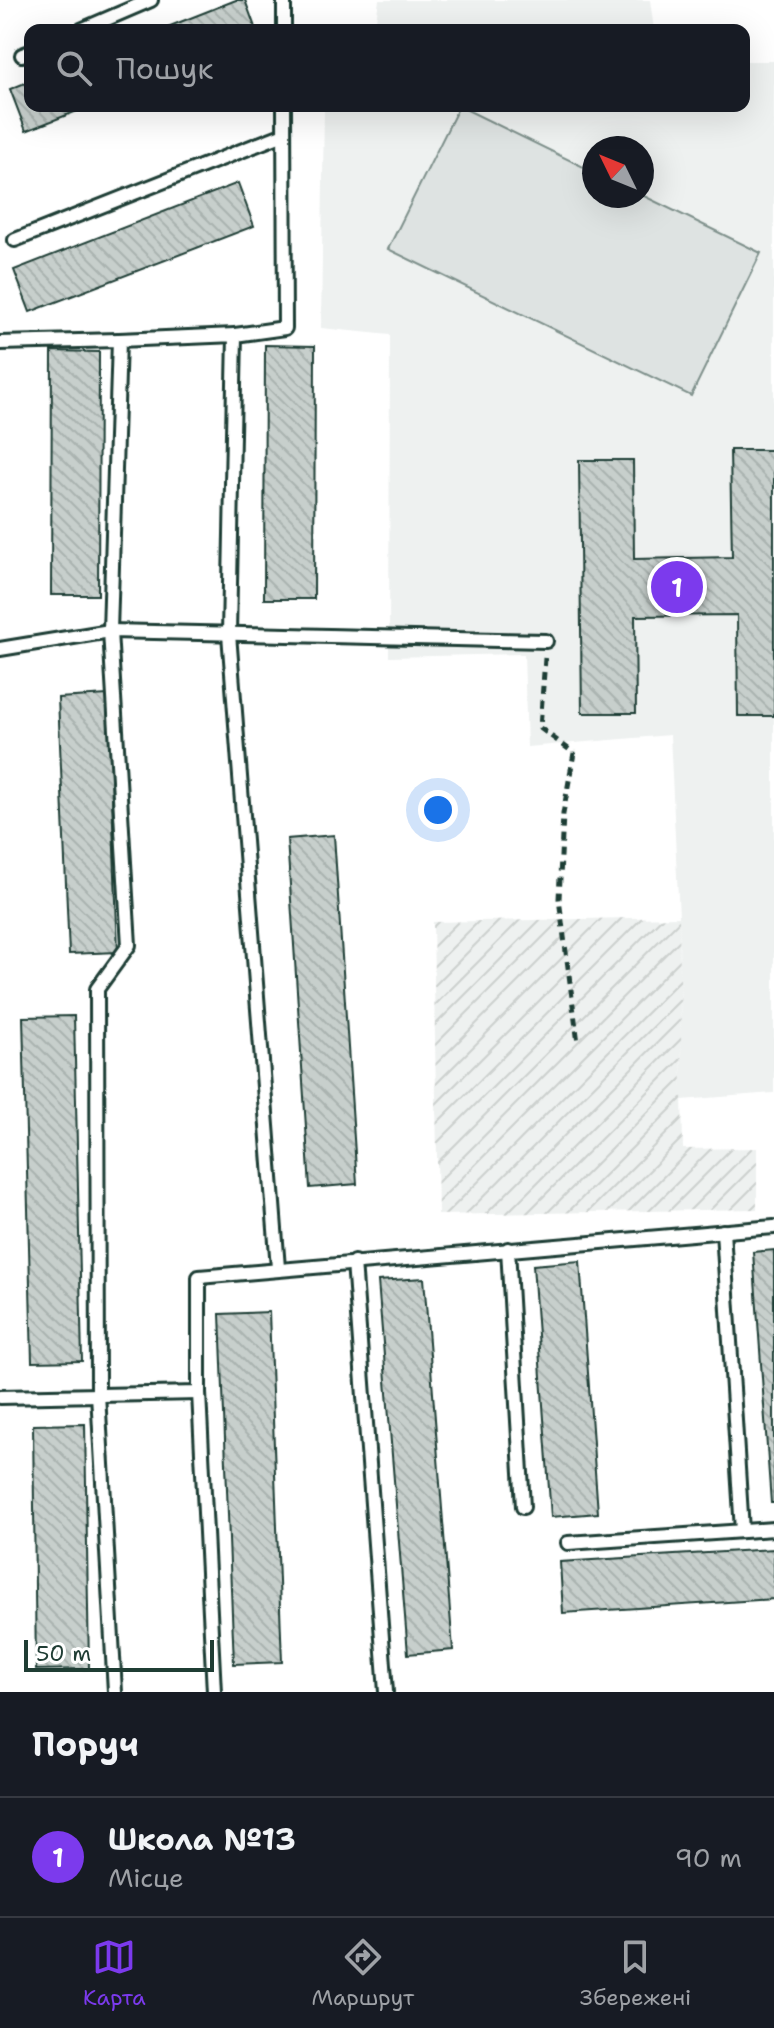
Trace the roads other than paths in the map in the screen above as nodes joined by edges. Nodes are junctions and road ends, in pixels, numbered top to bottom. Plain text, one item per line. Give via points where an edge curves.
1 (151, 0) edge
2 (284, 0) edge
3 (95, 24) edge
4 (284, 24) edge
5 (284, 112) edge
6 (284, 134) junction
7 (15, 240) dead end
8 (235, 335) junction
9 (119, 340) junction
10 (0, 343) edge
11 (110, 631) junction
12 (229, 634) junction
13 (546, 641) road end
14 (0, 649) edge
15 (774, 1227) edge
16 (723, 1231) junction
17 (508, 1249) junction
18 (354, 1262) junction
19 (278, 1268) junction
20 (199, 1393) junction
21 (98, 1394) junction
22 (0, 1397) edge
23 (523, 1507) dead end
24 (774, 1529) edge
25 (742, 1531) junction
26 (568, 1543) dead end
27 (115, 1692) edge
28 (214, 1692) edge
29 (386, 1692) edge

1 - 3 lane
2 - 4 lane
5 - 6 lane
6 - 7 lane
6 - 8 lane via 285,328
8 - 9 lane
8 - 12 lane
9 - 10 lane
9 - 11 lane
11 - 12 lane
11 - 14 lane
11 - 21 lane via 129,945 97,989
12 - 13 lane
12 - 19 lane
15 - 16 lane
16 - 17 lane
16 - 25 lane
17 - 18 lane
17 - 23 lane
18 - 19 lane
18 - 29 lane
19 - 20 lane via 199,1277
20 - 21 lane
20 - 28 lane
21 - 22 lane
21 - 27 lane
24 - 25 lane
25 - 26 lane

